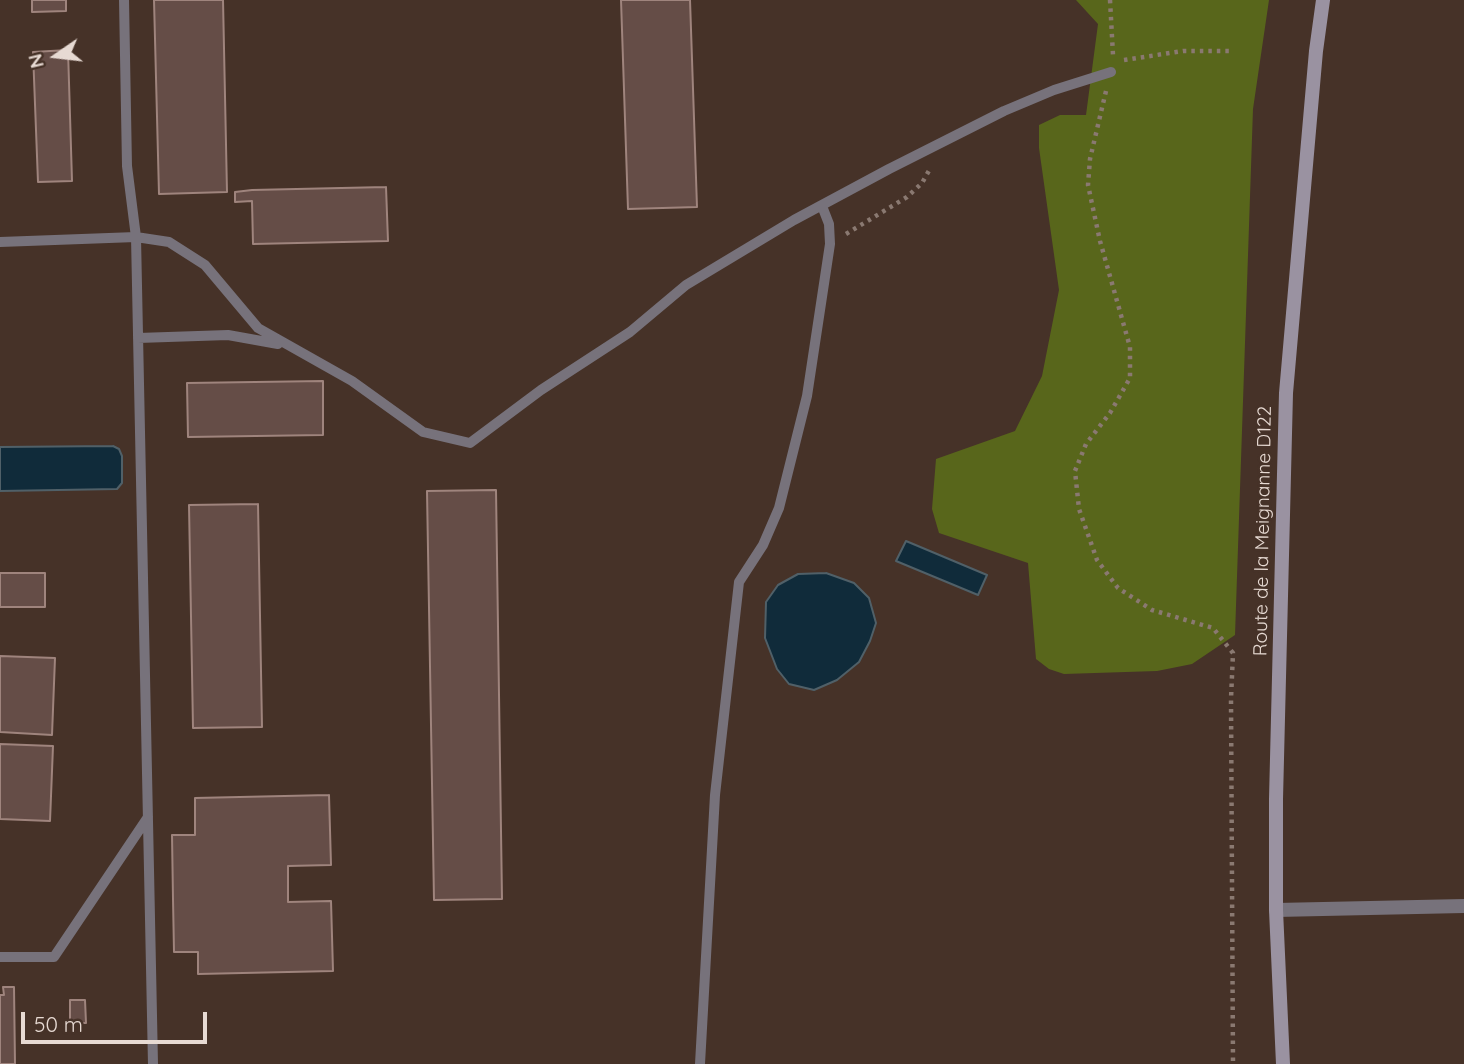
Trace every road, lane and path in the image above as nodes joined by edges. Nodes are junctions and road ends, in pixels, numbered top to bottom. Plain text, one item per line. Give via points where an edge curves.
1 (124, 0) edge
2 (1110, 0) edge
3 (1323, 0) edge
4 (1233, 51) dead end
5 (1112, 67) junction
6 (933, 148) junction
7 (822, 206) junction
8 (136, 237) junction
9 (0, 242) edge
10 (830, 244) junction
11 (138, 338) junction
12 (293, 348) junction
13 (148, 817) junction
14 (1464, 906) edge
15 (1276, 910) junction
16 (0, 957) edge
17 (153, 1064) edge
18 (700, 1064) edge
19 (1233, 1064) edge
20 (1283, 1064) edge

1 - 8 lane via 127,166
2 - 5 path
3 - 15 street, Route de la Meignanne D122 via 1286,393
4 - 5 path via 1183,51
5 - 6 lane via 1004,111
5 - 19 path via 1088,185 1130,348 1130,378 1086,444 1074,471 1079,509 1097,561 1118,588 1152,610 1213,628 1233,653
6 - 7 lane
6 - 10 path via 932,163 922,183
7 - 10 lane
7 - 12 lane via 686,285 630,332 470,443 423,432 352,381
8 - 9 lane
8 - 11 lane
8 - 12 lane via 169,242 205,265 258,328
10 - 18 lane via 807,396 779,508 739,582 715,795
11 - 12 lane via 228,335
11 - 13 lane
13 - 16 lane via 54,957
13 - 17 lane
14 - 15 street
15 - 20 street, Route de la Meignanne D122

